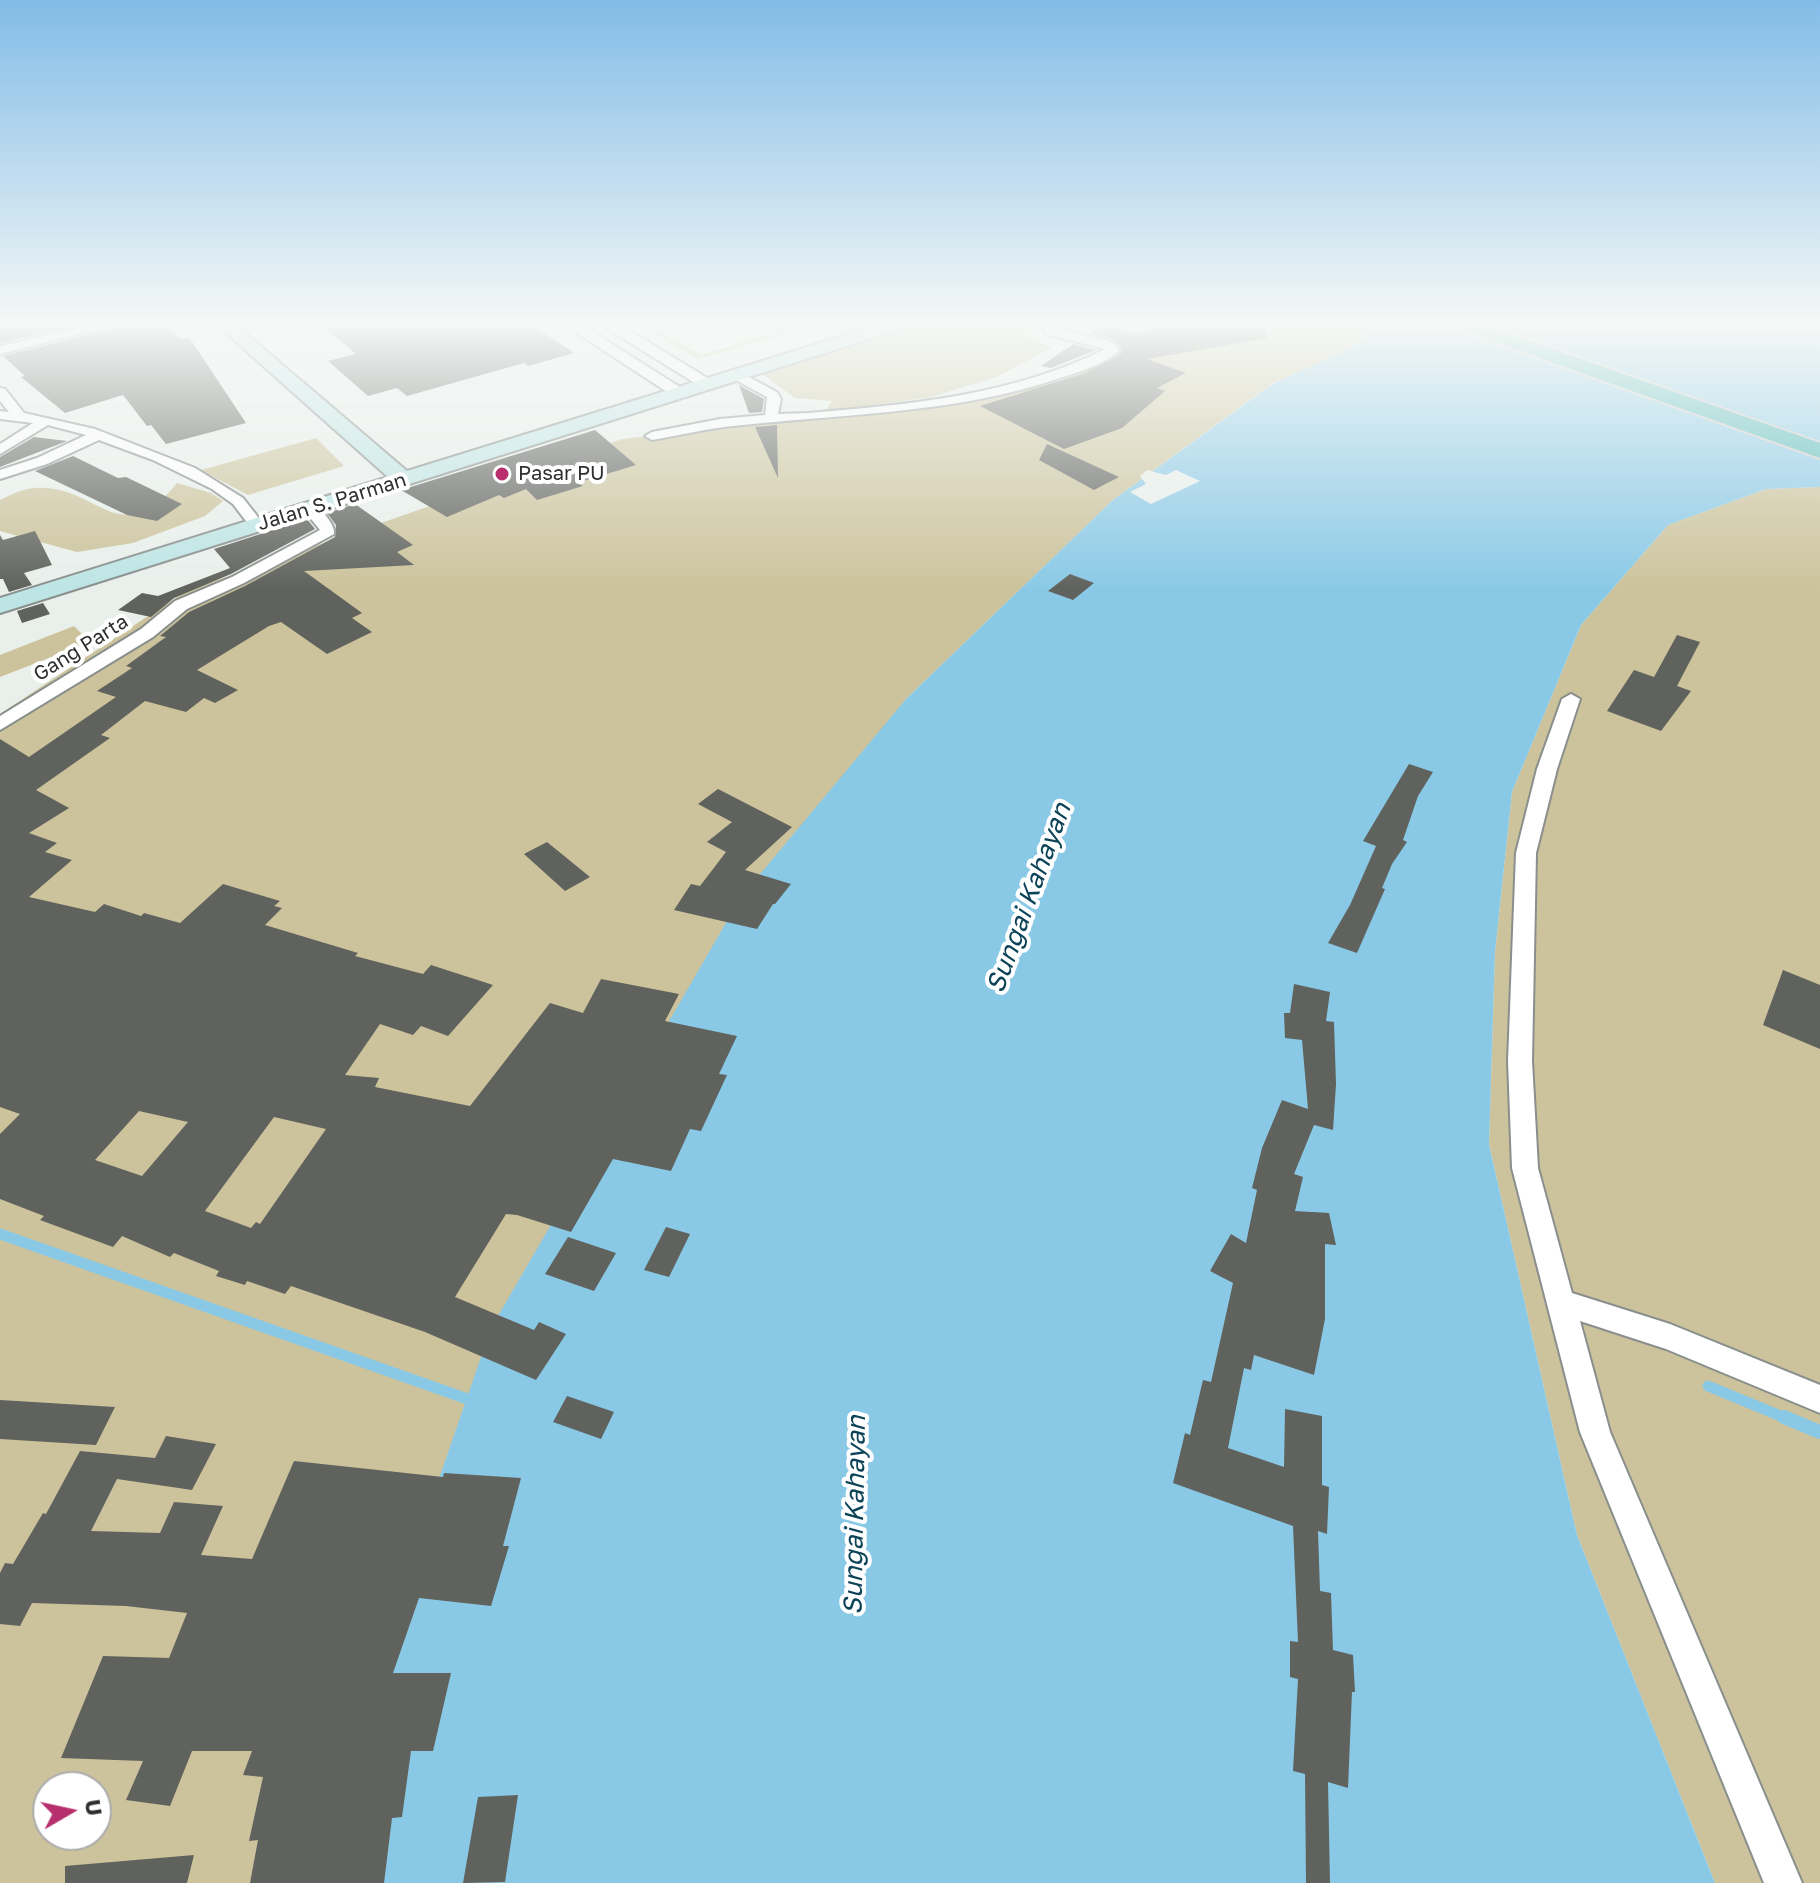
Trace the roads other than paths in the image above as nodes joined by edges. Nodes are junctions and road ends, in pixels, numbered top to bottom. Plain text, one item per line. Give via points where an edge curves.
1 (328, 414) edge
2 (589, 414) edge
3 (772, 414) edge
4 (831, 414) edge
5 (1715, 414) edge
6 (7, 417) edge
7 (771, 418) junction
8 (45, 421) junction
9 (96, 436) junction
10 (652, 436) dead end
11 (0, 450) edge
12 (1820, 451) edge
13 (0, 475) edge
14 (398, 475) junction
15 (311, 509) junction
16 (252, 520) junction
17 (0, 591) edge
18 (0, 606) edge
19 (1571, 699) dead end
20 (0, 724) edge
21 (1560, 1302) junction
22 (1820, 1399) edge
23 (1783, 1883) edge

1 - 14 main road
2 - 14 main road, Jalan S. Parman via 418,463
3 - 7 street
4 - 7 street
5 - 12 highway
6 - 8 street
7 - 10 street
8 - 9 street
8 - 11 street
9 - 13 street
9 - 16 street via 185,470 231,497
14 - 15 main road, Jalan S. Parman
14 - 16 main road, Jalan S. Parman
15 - 16 main road, Jalan S. Parman
15 - 20 street, Gang Parta via 329,531 181,605 147,633
16 - 17 main road, Jalan S. Parman
16 - 18 main road, Jalan S. Parman
19 - 21 street via 1526,853 1520,1061 1525,1168
21 - 22 street via 1670,1337
21 - 23 street via 1595,1432

